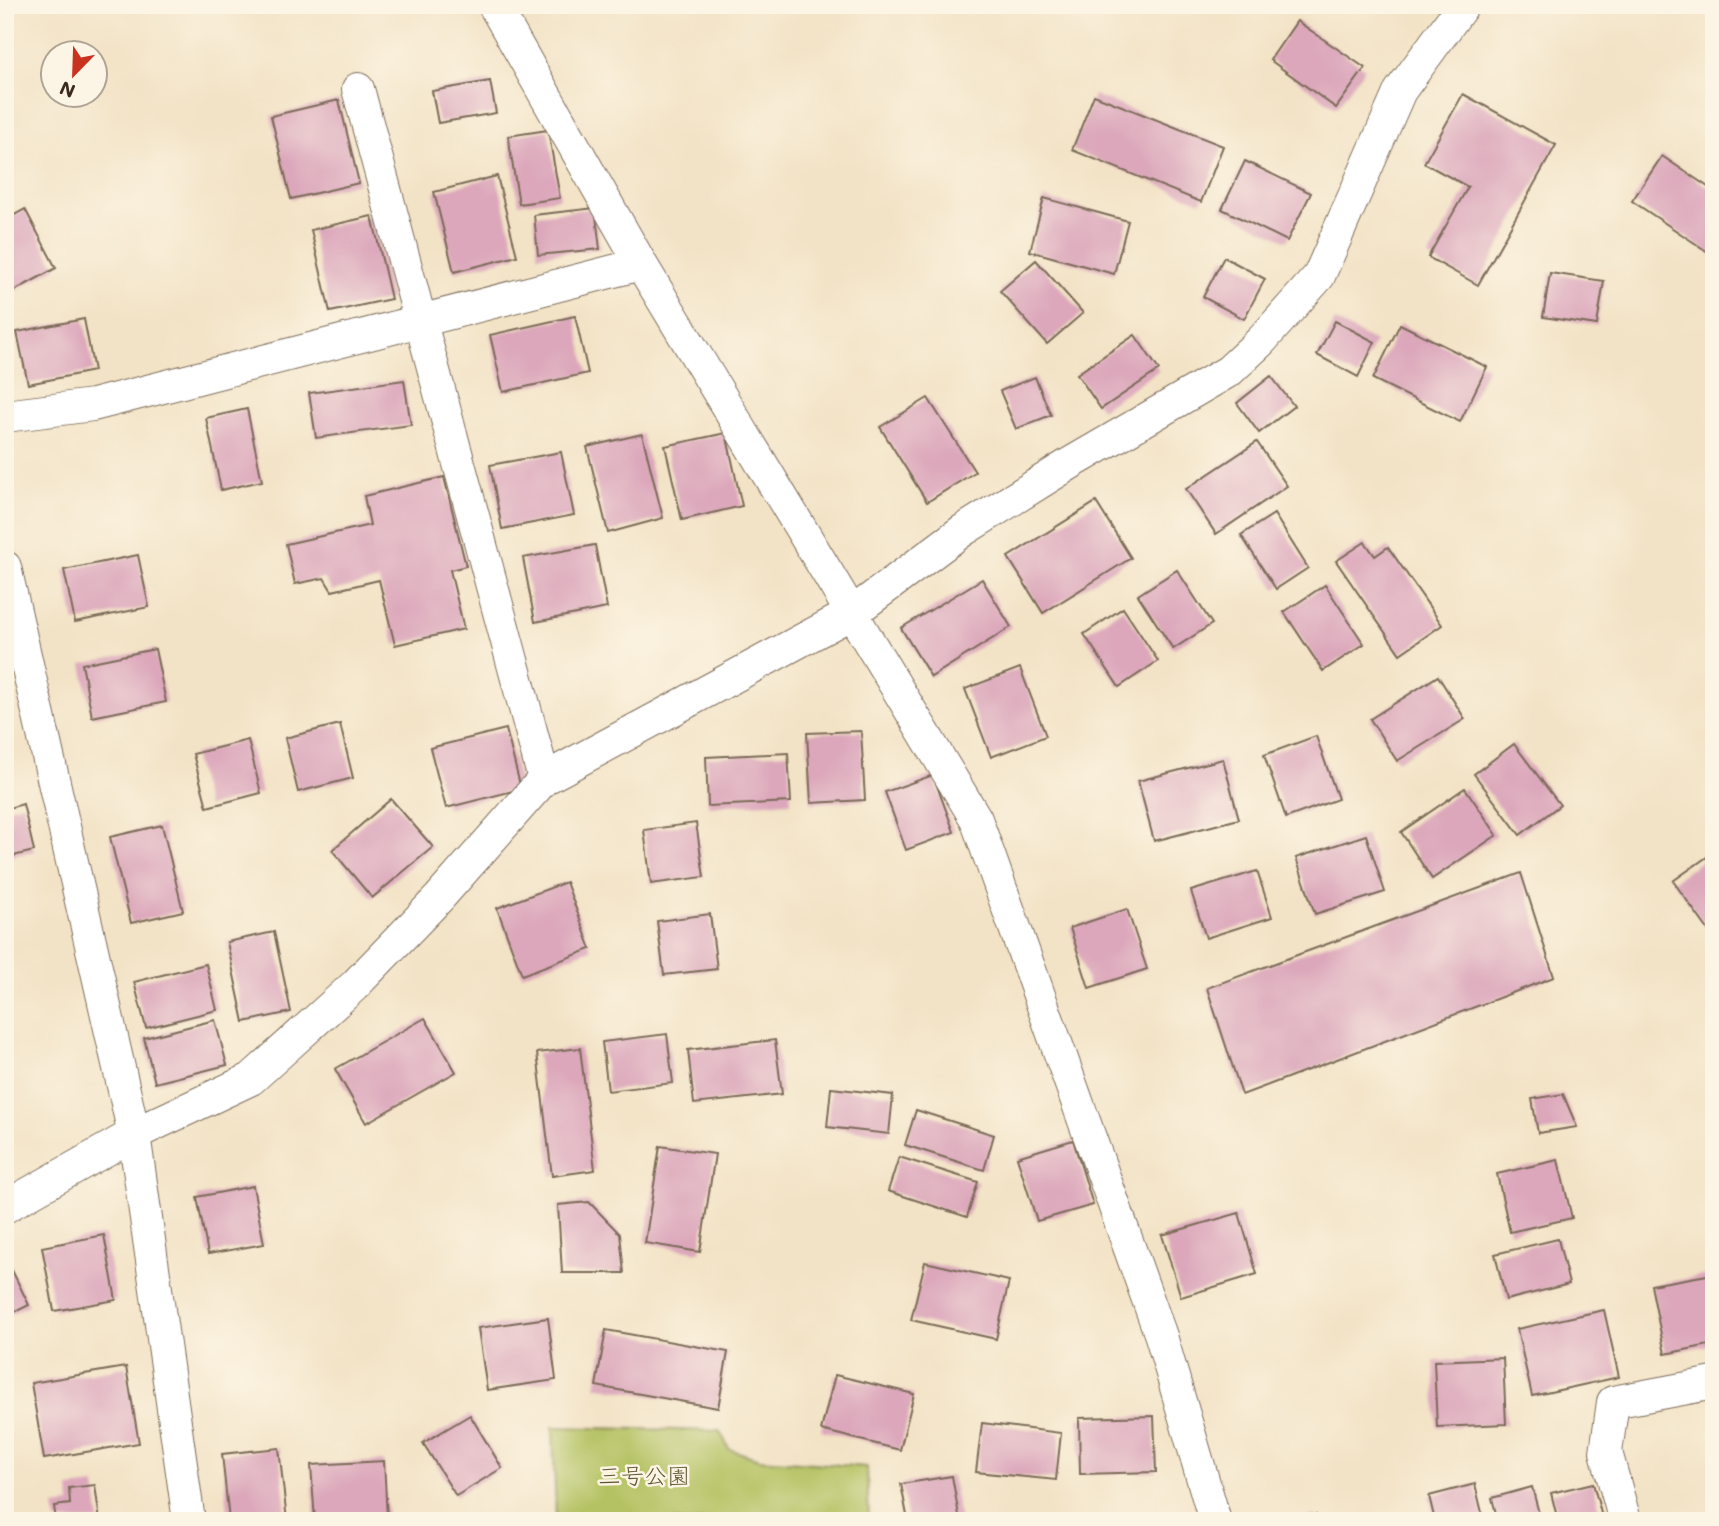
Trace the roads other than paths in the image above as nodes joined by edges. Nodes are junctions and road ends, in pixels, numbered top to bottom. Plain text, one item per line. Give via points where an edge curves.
1 (494, 5) edge
2 (1463, 5) edge
3 (358, 89) dead end
4 (641, 264) junction
5 (420, 320) junction
6 (5, 416) edge
7 (5, 567) edge
8 (852, 613) junction
9 (544, 779) junction
10 (134, 1133) junction
11 (5, 1207) edge
12 (1714, 1383) edge
13 (189, 1521) edge
14 (1215, 1521) edge
15 (1625, 1521) edge

1 - 4 street
2 - 8 street via 1400,91 1319,276 1261,341 1229,371 962,531
3 - 5 street
4 - 5 street
4 - 8 street
5 - 6 street via 93,405
5 - 9 street
7 - 10 street
8 - 9 street
8 - 14 street via 976,819 1161,1336
9 - 10 street via 354,986 251,1079
10 - 11 street
10 - 13 street
12 - 15 street via 1613,1402 1606,1452

